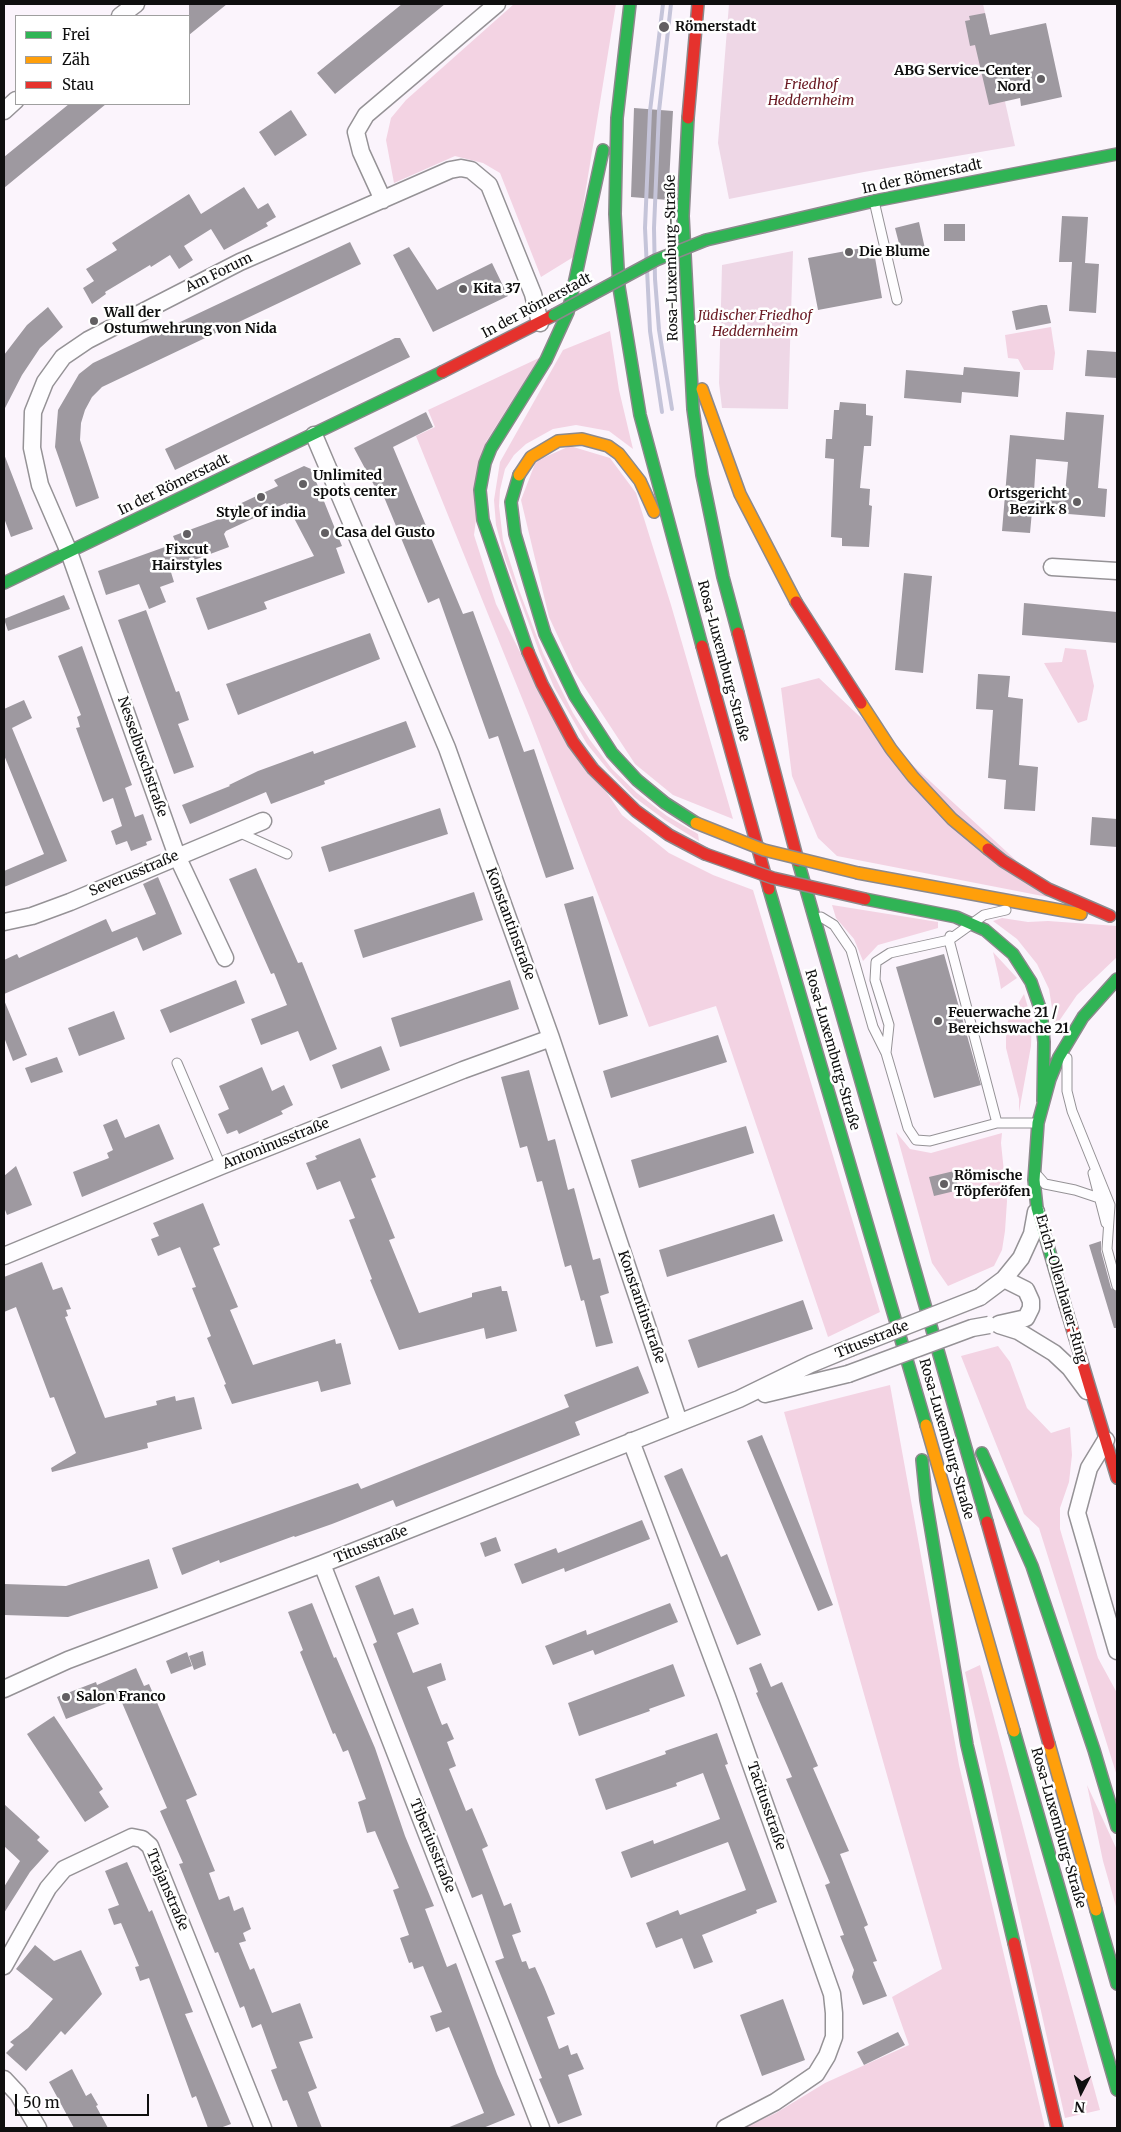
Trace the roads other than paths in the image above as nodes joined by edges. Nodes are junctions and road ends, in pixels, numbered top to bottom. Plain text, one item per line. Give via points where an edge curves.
1 (136, 4) edge
2 (497, 4) edge
3 (630, 4) edge
4 (698, 4) edge
5 (121, 15) edge
6 (620, 76) junction
7 (15, 101) edge
8 (4, 111) edge
9 (1117, 154) edge
10 (382, 200) junction
11 (874, 201) junction
12 (898, 300) dead end
13 (547, 319) junction
14 (688, 339) junction
15 (314, 434) junction
16 (70, 552) junction
17 (1052, 567) dead end
18 (1117, 571) edge
19 (4, 583) edge
20 (687, 584) junction
21 (264, 821) dead end
22 (238, 832) junction
23 (287, 854) dead end
24 (177, 856) junction
25 (956, 905) junction
26 (1034, 906) junction
27 (813, 912) junction
28 (1114, 916) edge
29 (4, 922) edge
30 (971, 923) junction
31 (949, 940) junction
32 (225, 958) dead end
33 (1117, 979) edge
34 (1070, 1037) junction
35 (551, 1038) junction
36 (886, 1053) junction
37 (177, 1062) dead end
38 (1043, 1100) junction
39 (997, 1123) junction
40 (1038, 1123) junction
41 (221, 1166) junction
42 (1092, 1170) dead end
43 (1034, 1172) junction
44 (1108, 1201) junction
45 (1037, 1208) junction
46 (4, 1256) edge
47 (1117, 1264) edge
48 (1004, 1279) junction
49 (1117, 1286) edge
50 (994, 1325) junction
51 (942, 1365) junction
52 (914, 1386) junction
53 (738, 1399) junction
54 (1094, 1402) junction
55 (680, 1422) junction
56 (1106, 1440) junction
57 (631, 1441) junction
58 (1117, 1478) edge
59 (322, 1564) junction
60 (1117, 1651) edge
61 (4, 1689) edge
62 (1117, 1827) edge
63 (4, 1966) edge
64 (1117, 1984) edge
65 (4, 2079) edge
66 (1117, 2090) edge
67 (38, 2128) edge
68 (263, 2128) edge
69 (541, 2128) edge
70 (725, 2128) edge
71 (1057, 2128) edge

1 - 5 street
2 - 10 street via 366,115 356,132
3 - 6 main road, Rosa-Luxemburg-Straße
4 - 14 main road, Rosa-Luxemburg-Straße via 683,216
6 - 20 main road, Rosa-Luxemburg-Straße via 615,158 619,287 640,415
6 - 25 main road, bridge via 568,312 546,360 491,448 482,476 480,505 519,629 542,684 573,742 593,769 636,812 669,835 705,854 773,878 865,899
7 - 8 street
9 - 11 main road, In der Römerstadt
10 - 13 street, Am Forum via 450,170 460,168 479,175 489,185 533,294
10 - 16 street, Am Forum via 240,262 63,356 45,382 33,412 32,448 40,485
11 - 12 lane
11 - 13 main road, In der Römerstadt, bridge via 706,240 649,264
13 - 15 main road, In der Römerstadt
14 - 27 main road, Rosa-Luxemburg-Straße via 702,474 723,577
14 - 28 main road via 703,395 740,494 783,581 891,749 952,819 996,856 1048,889
15 - 16 main road, In der Römerstadt
15 - 35 street, Konstantinstraße via 447,748
16 - 19 main road, In der Römerstadt
16 - 24 street, Nesselbuschstraße
17 - 18 street
20 - 25 main road, bridge via 640,481 619,454 596,442 569,439 539,451 522,468 511,502 515,534 532,596 561,667 612,753 652,792 696,823 764,850 858,873
20 - 52 main road, Rosa-Luxemburg-Straße via 748,817
21 - 22 street, Severusstraße
22 - 23 lane
22 - 24 street, Severusstraße
24 - 29 street, Severusstraße via 40,914
24 - 32 street, Nesselbuschstraße
25 - 26 main road
25 - 30 main road
25 - 31 lane
26 - 28 main road
26 - 30 lane via 984,914
27 - 36 lane via 834,925 851,950 873,1027
27 - 51 main road, Rosa-Luxemburg-Straße
30 - 31 lane
30 - 38 main road via 1000,941 1013,954 1037,996 1044,1024
31 - 36 lane via 890,953 876,962 875,980 889,1025
31 - 39 lane
33 - 34 main road, Erich-Ollenhauer-Ring via 1097,999
34 - 38 main road, Erich-Ollenhauer-Ring
34 - 44 lane via 1065,1075 1067,1091
35 - 41 street, Antoninusstraße
35 - 55 street, Konstantinstraße
36 - 39 lane via 908,1128 916,1140 930,1141
37 - 41 lane
38 - 40 main road, Erich-Ollenhauer-Ring
39 - 40 lane
40 - 43 main road, Erich-Ollenhauer-Ring
41 - 46 street, Antoninusstraße
42 - 47 lane
43 - 44 lane via 1045,1184
43 - 45 main road, Erich-Ollenhauer-Ring
44 - 49 lane via 1107,1249
45 - 48 street, Titusstraße via 1027,1246
45 - 54 main road, Erich-Ollenhauer-Ring
48 - 50 street, Titusstraße via 1026,1290 1031,1308 1026,1318
48 - 53 street, Titusstraße, bridge via 980,1296 811,1364
50 - 53 street, Titusstraße, bridge via 972,1328 848,1374
50 - 54 street via 1025,1335 1054,1353 1070,1368
51 - 62 main road via 1032,1566
51 - 64 main road, Rosa-Luxemburg-Straße
52 - 66 main road, Rosa-Luxemburg-Straße
52 - 71 main road via 926,1500 967,1745
53 - 55 street, Titusstraße
54 - 56 main road, Erich-Ollenhauer-Ring
55 - 57 street, Titusstraße
56 - 58 main road, Erich-Ollenhauer-Ring
56 - 60 street via 1089,1468 1077,1513
57 - 59 street, Titusstraße
57 - 70 street, Tacitusstraße via 727,1697 832,1994 834,2037 828,2056 816,2074 775,2102
59 - 61 street, Titusstraße via 68,1660
59 - 69 street, Tiberiusstraße
63 - 68 street, Trajanstraße via 48,1888 64,1869 132,1837 142,1839 150,1846
65 - 67 street via 18,2094

